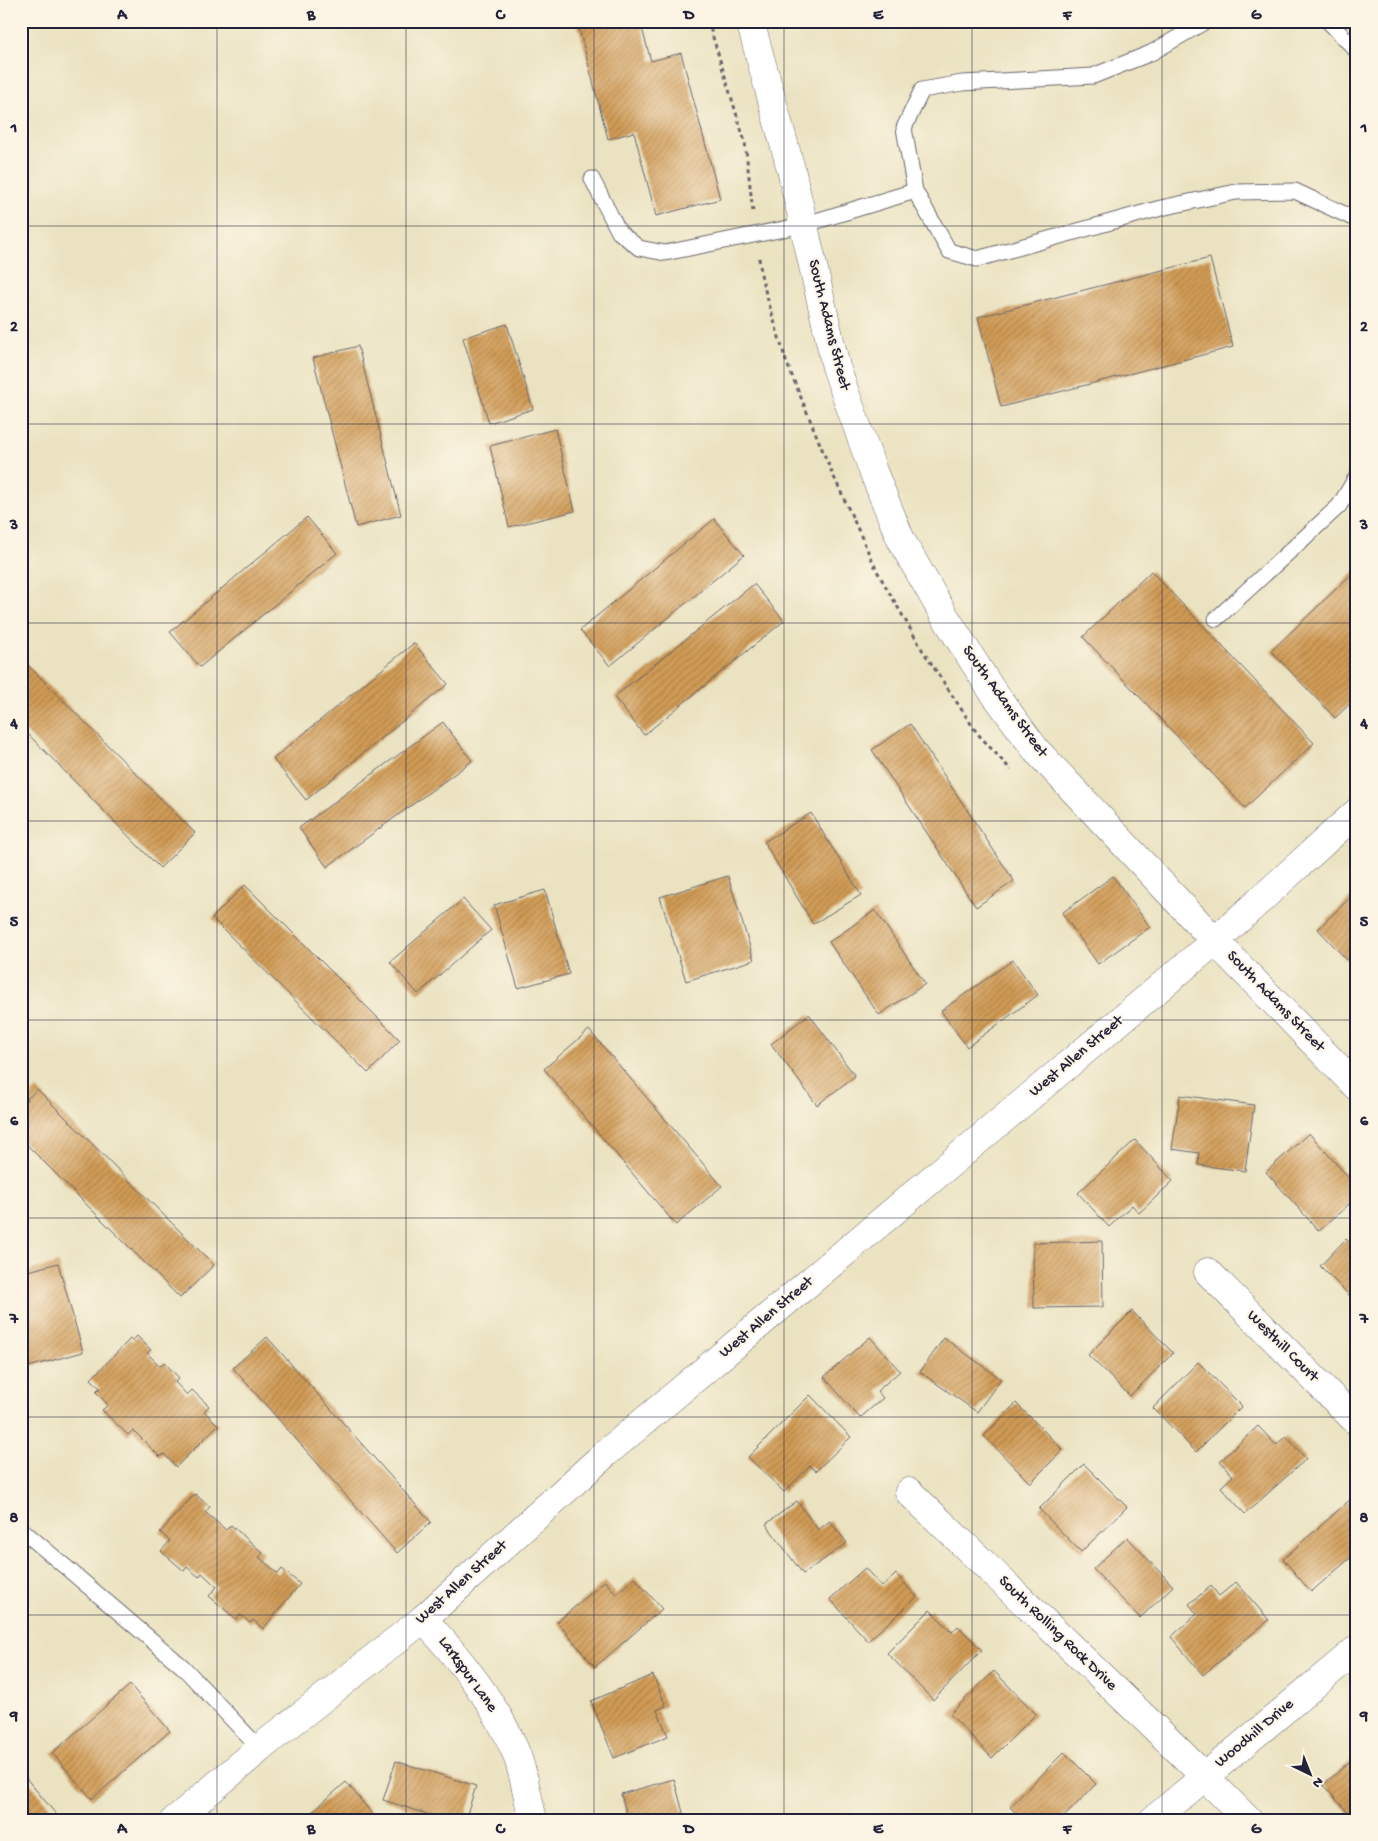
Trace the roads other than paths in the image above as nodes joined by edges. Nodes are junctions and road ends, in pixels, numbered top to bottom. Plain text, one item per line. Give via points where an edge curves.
1 (750, 21) edge
2 (1206, 21) edge
3 (1328, 21) edge
4 (1357, 51) edge
5 (592, 179) dead end
6 (915, 191) junction
7 (1357, 220) edge
8 (803, 225) junction
9 (1357, 476) edge
10 (1216, 619) dead end
11 (1357, 812) edge
12 (1215, 941) junction
13 (1357, 1088) edge
14 (1208, 1272) dead end
15 (1357, 1422) edge
16 (909, 1492) dead end
17 (21, 1529) edge
18 (423, 1619) junction
19 (1357, 1649) edge
20 (260, 1749) junction
21 (1204, 1776) junction
22 (175, 1820) edge
23 (533, 1820) edge
24 (1153, 1820) edge
25 (1248, 1820) edge

1 - 8 street, South Adams Street
2 - 6 lane via 1151,53 1093,76 962,83 922,90 904,128
3 - 4 lane
5 - 8 lane via 619,232 638,248 665,253
6 - 7 lane via 949,251 977,260 1161,208 1236,192 1295,191
6 - 8 lane
8 - 12 street, South Adams Street via 836,367 873,471 901,540 944,615 991,689 1036,750
9 - 10 lane via 1339,506
11 - 12 street, West Allen Street
12 - 13 street, South Adams Street
12 - 18 street, West Allen Street via 612,1448
14 - 15 street, Westhill Court
16 - 21 street, South Rolling Rock Drive
17 - 20 lane via 183,1667
18 - 20 street, West Allen Street
18 - 23 street, Larkspur Lane via 458,1657 491,1704 517,1754
19 - 21 street, Woodhill Drive
20 - 22 street, West Allen Street
21 - 24 street, Woodhill Drive
21 - 25 street, South Rolling Rock Drive

